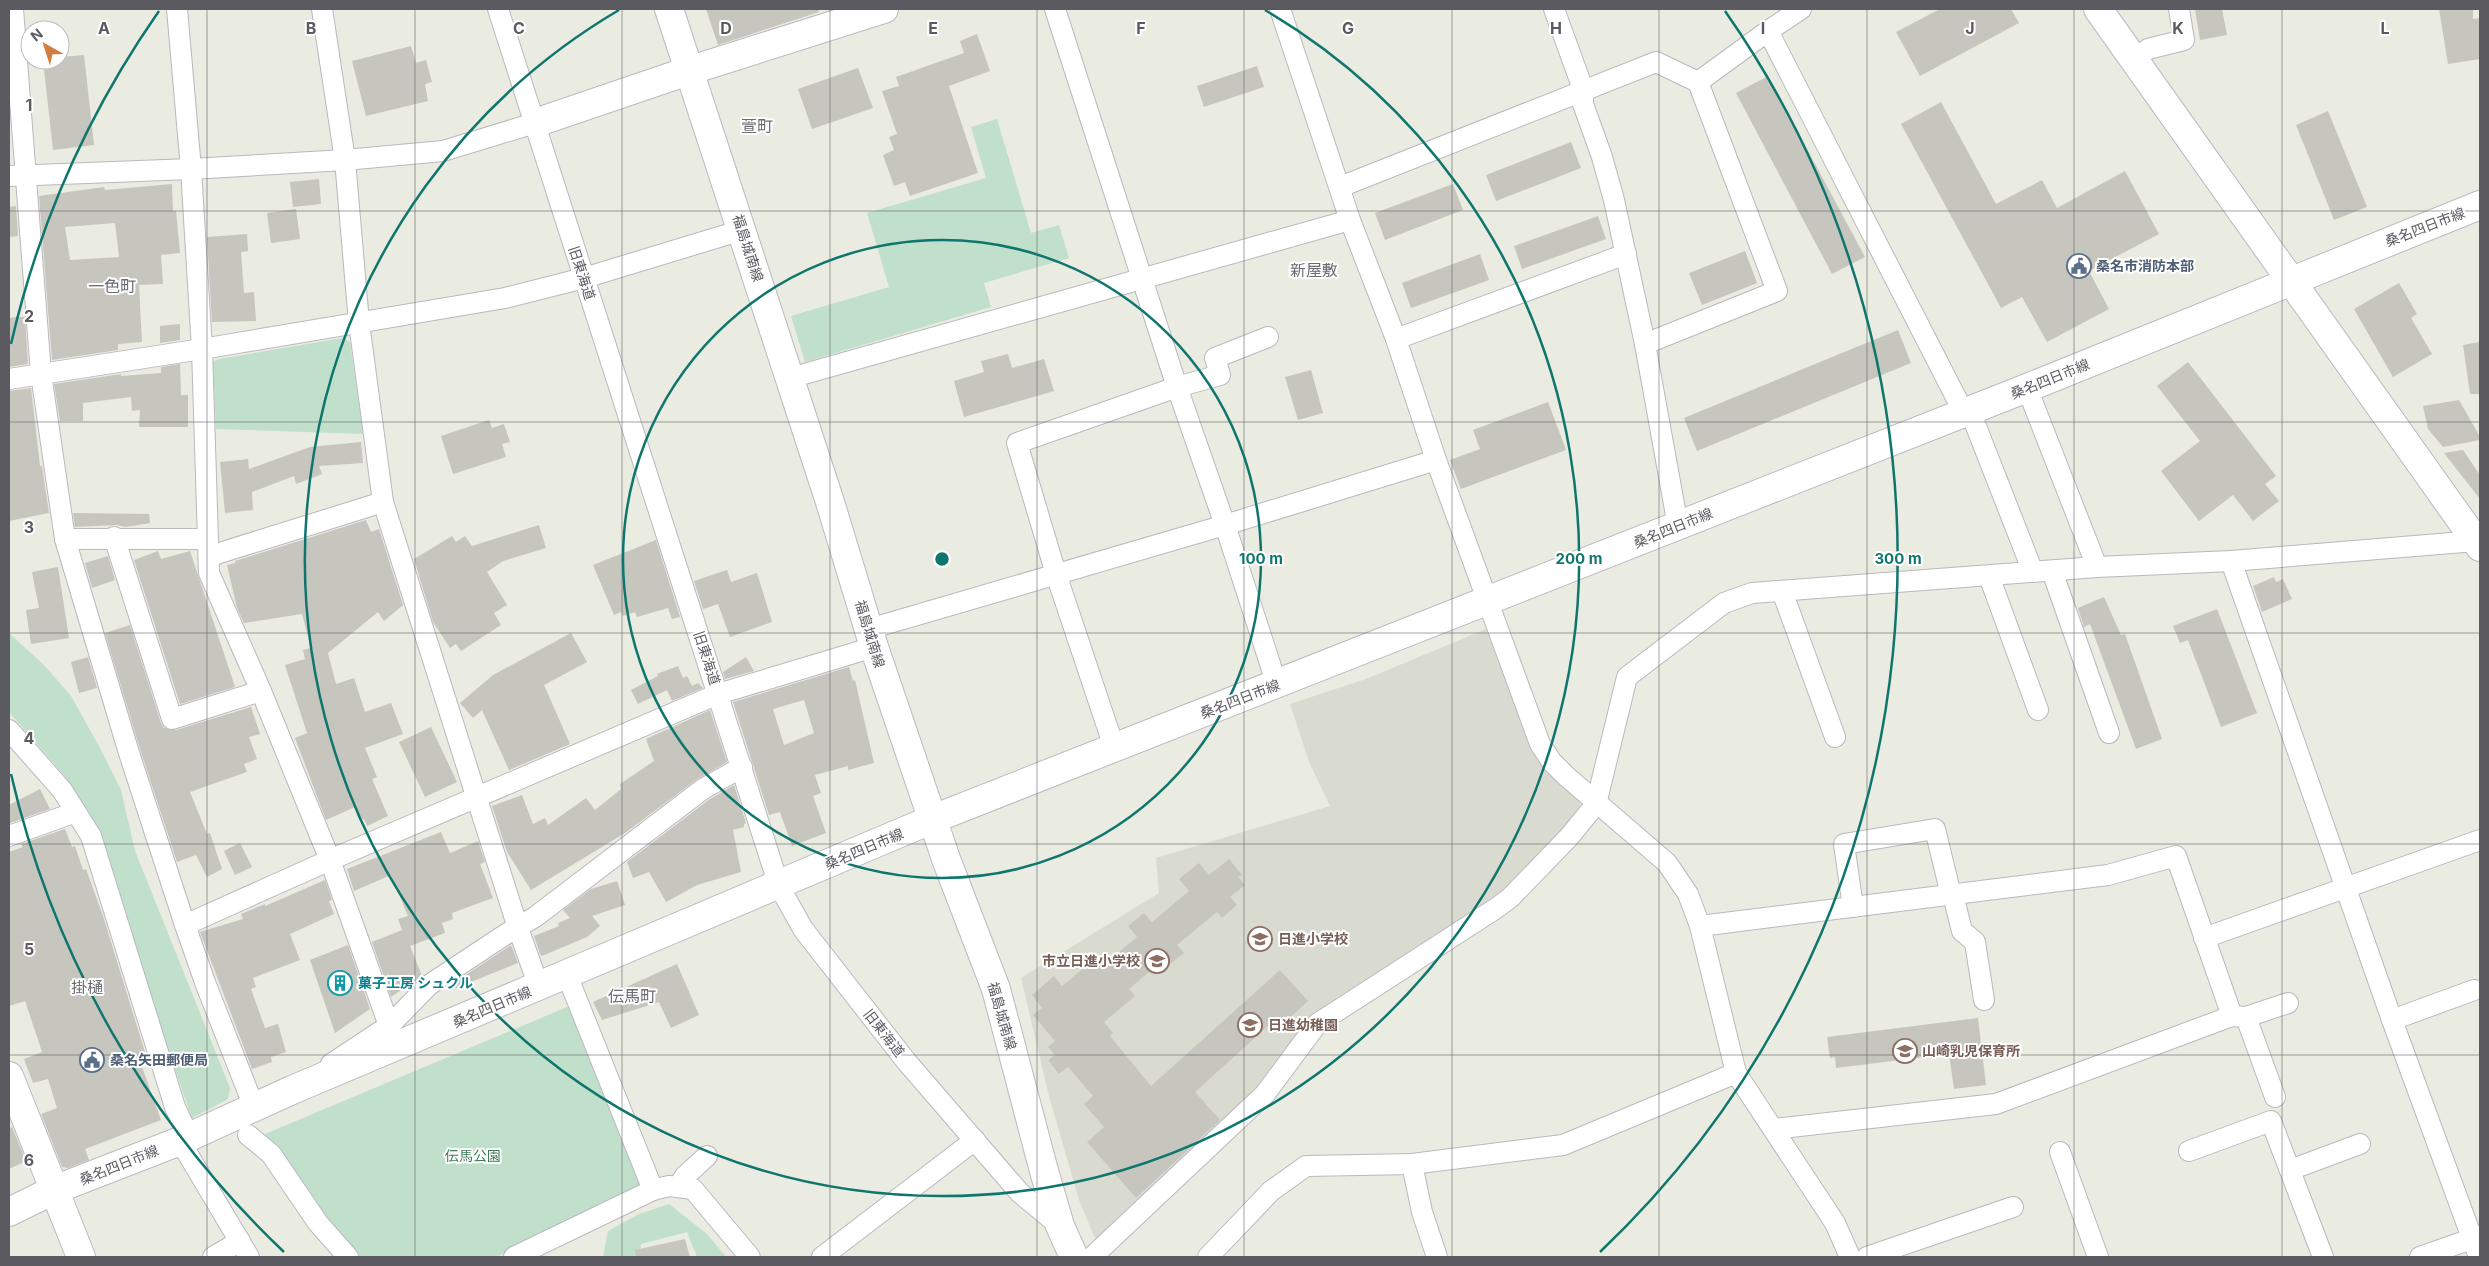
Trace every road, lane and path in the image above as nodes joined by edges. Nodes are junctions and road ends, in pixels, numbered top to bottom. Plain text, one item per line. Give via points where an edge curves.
1 (14, 9) edge
2 (177, 9) edge
3 (322, 9) edge
4 (498, 9) edge
5 (669, 9) edge
6 (884, 9) edge
7 (1055, 9) edge
8 (1280, 9) edge
9 (1554, 9) edge
10 (1801, 9) edge
11 (2098, 9) edge
12 (2179, 9) edge
13 (851, 13) edge
14 (1768, 31) junction
15 (2134, 60) junction
16 (688, 70) junction
17 (1698, 82) junction
18 (1583, 89) junction
19 (535, 123) junction
20 (345, 160) junction
21 (191, 169) junction
22 (18, 175) edge
23 (1340, 187) junction
24 (2480, 205) edge
25 (1350, 220) junction
26 (742, 230) junction
27 (1626, 254) junction
28 (584, 278) junction
29 (1143, 279) junction
30 (2289, 280) junction
31 (359, 323) junction
32 (1268, 337) dead end
33 (1396, 339) junction
34 (1645, 344) junction
35 (202, 349) junction
36 (41, 374) junction
37 (790, 378) junction
38 (9, 379) edge
39 (1177, 387) junction
40 (2027, 388) junction
41 (1967, 412) junction
42 (1436, 460) junction
43 (383, 502) junction
44 (1225, 525) junction
45 (1678, 526) junction
46 (64, 538) junction
47 (114, 538) junction
48 (2478, 544) edge
49 (209, 547) junction
50 (2231, 561) junction
51 (2097, 568) junction
52 (2042, 571) junction
53 (1056, 574) junction
54 (1989, 576) junction
55 (1782, 591) junction
56 (1488, 602) junction
57 (871, 638) junction
58 (1277, 685) junction
59 (261, 691) junction
60 (718, 694) junction
61 (2038, 710) dead end
62 (9, 730) edge
63 (2110, 733) dead end
64 (1835, 737) dead end
65 (1114, 747) junction
66 (742, 768) junction
67 (476, 797) junction
68 (1596, 804) junction
69 (76, 812) junction
70 (933, 820) junction
71 (9, 836) edge
72 (2480, 840) edge
73 (330, 860) junction
74 (779, 886) junction
75 (2346, 889) junction
76 (1952, 894) junction
77 (1853, 907) junction
78 (185, 925) junction
79 (1700, 926) junction
80 (518, 928) junction
81 (2204, 938) junction
82 (568, 975) junction
83 (539, 987) junction
84 (2474, 990) dead end
85 (1984, 1000) dead end
86 (2288, 1003) dead end
87 (2239, 1017) junction
88 (2392, 1020) junction
89 (393, 1036) junction
90 (1736, 1073) junction
91 (11, 1089) edge
92 (2275, 1097) dead end
93 (254, 1107) junction
94 (1774, 1129) junction
95 (248, 1135) dead end
96 (184, 1139) junction
97 (975, 1140) junction
98 (2360, 1144) dead end
99 (2189, 1151) dead end
100 (2060, 1152) dead end
101 (707, 1156) dead end
102 (1412, 1164) junction
103 (2290, 1170) junction
104 (678, 1187) junction
105 (54, 1190) junction
106 (653, 1190) junction
107 (2013, 1207) dead end
108 (9, 1212) edge
109 (1060, 1226) junction
110 (2476, 1237) edge
111 (245, 1249) edge
112 (81, 1257) edge
113 (213, 1257) edge
114 (348, 1257) edge
115 (514, 1257) edge
116 (750, 1257) edge
117 (822, 1257) edge
118 (1074, 1257) edge
119 (1092, 1257) edge
120 (1208, 1257) edge
121 (1437, 1257) edge
122 (1850, 1257) edge
123 (1867, 1257) edge
124 (2098, 1257) edge
125 (2323, 1257) edge
126 (2420, 1257) edge
127 (2479, 1257) edge

1 - 22 street
2 - 21 street
3 - 20 street
4 - 19 street, 旧東海道
5 - 16 main road, 福島城南線
6 - 13 main road
7 - 29 street
8 - 23 street
9 - 18 street
10 - 14 street
11 - 15 main road
12 - 15 street via 2184,40 2148,50
13 - 16 main road
14 - 17 street
14 - 41 street
15 - 30 main road
16 - 19 main road
16 - 26 main road, 福島城南線
17 - 18 street via 1656,62
17 - 34 street via 1777,291
18 - 23 street
18 - 27 street via 1583,104 1602,157
19 - 20 street via 443,151
19 - 28 street, 旧東海道
20 - 21 street
20 - 31 street
21 - 22 street
21 - 35 street
22 - 36 street
23 - 25 street
24 - 30 main road, 桑名四日市線
25 - 29 street
25 - 33 street
26 - 28 street
26 - 37 main road, 福島城南線
27 - 33 street
27 - 34 street
28 - 31 street via 505,298
28 - 60 street, 旧東海道
29 - 37 street
29 - 39 street
30 - 40 main road, 桑名四日市線
30 - 48 main road
31 - 35 street
31 - 43 street
32 - 39 street via 1215,358 1220,375
33 - 42 street
34 - 45 street
35 - 36 street
35 - 49 street
36 - 38 street
36 - 46 street
37 - 57 main road, 福島城南線
39 - 44 street
39 - 53 street via 1017,443
40 - 41 main road, 桑名四日市線
40 - 51 street
41 - 45 main road, 桑名四日市線
41 - 52 street
42 - 44 street
42 - 56 street
43 - 49 street
43 - 67 street
44 - 53 street
44 - 58 street
45 - 56 main road, 桑名四日市線
46 - 47 street
46 - 78 street
47 - 49 street
47 - 59 street via 172,719
48 - 50 street
49 - 59 street via 209,572
50 - 51 street
50 - 75 street
51 - 52 street
52 - 54 street
52 - 63 street
53 - 57 street
53 - 65 street
54 - 55 street
54 - 61 street
55 - 64 street
55 - 68 street via 1752,593 1724,604 1627,677
56 - 58 main road, 桑名四日市線
56 - 68 street via 1540,744 1552,762
57 - 60 street
57 - 70 main road, 福島城南線
58 - 65 main road, 桑名四日市線
59 - 73 street
60 - 66 street, 旧東海道
60 - 67 street
62 - 69 street via 62,790
65 - 70 main road, 桑名四日市線
66 - 74 street, 旧東海道
66 - 80 street via 703,789
67 - 73 street
67 - 80 street
68 - 79 street via 1667,864 1688,894
68 - 119 street via 1570,838 1510,898 1317,1024 1265,1094
69 - 71 street
69 - 96 street via 91,836
70 - 74 main road, 桑名四日市線
70 - 109 main road, 福島城南線 via 996,989
72 - 75 street
73 - 78 street
73 - 89 street
74 - 82 main road, 桑名四日市線
74 - 97 street, 旧東海道 via 803,930 906,1061
75 - 81 street
75 - 88 street
76 - 77 street
76 - 77 street via 1935,828 1844,844
76 - 81 street via 2108,875 2176,856
76 - 85 street via 1962,931 1975,942
77 - 79 street
78 - 93 street
79 - 90 street
80 - 83 street
80 - 89 street via 429,986
81 - 87 street
82 - 83 main road, 桑名四日市線
82 - 106 street
83 - 89 main road, 桑名四日市線
84 - 88 street
86 - 87 street
87 - 92 street
87 - 94 street via 1996,1104
88 - 110 street
89 - 93 main road, 桑名四日市線
90 - 94 street
90 - 102 street via 1563,1145
91 - 105 main road
93 - 96 main road, 桑名四日市線
94 - 122 street via 1835,1223
95 - 114 street via 271,1154 318,1223
96 - 105 main road, 桑名四日市線
96 - 111 street
97 - 109 street, 旧東海道 via 1020,1193
97 - 117 street
98 - 103 street
99 - 103 street via 2271,1121
100 - 124 street
101 - 104 street
102 - 120 street via 1306,1166 1271,1191
102 - 121 street via 1422,1212
103 - 125 street
104 - 106 street
104 - 116 street via 693,1189
105 - 108 main road, 桑名四日市線
105 - 112 main road
106 - 115 street
107 - 123 street
109 - 118 main road, 福島城南線
110 - 126 street
110 - 127 street
111 - 113 street

